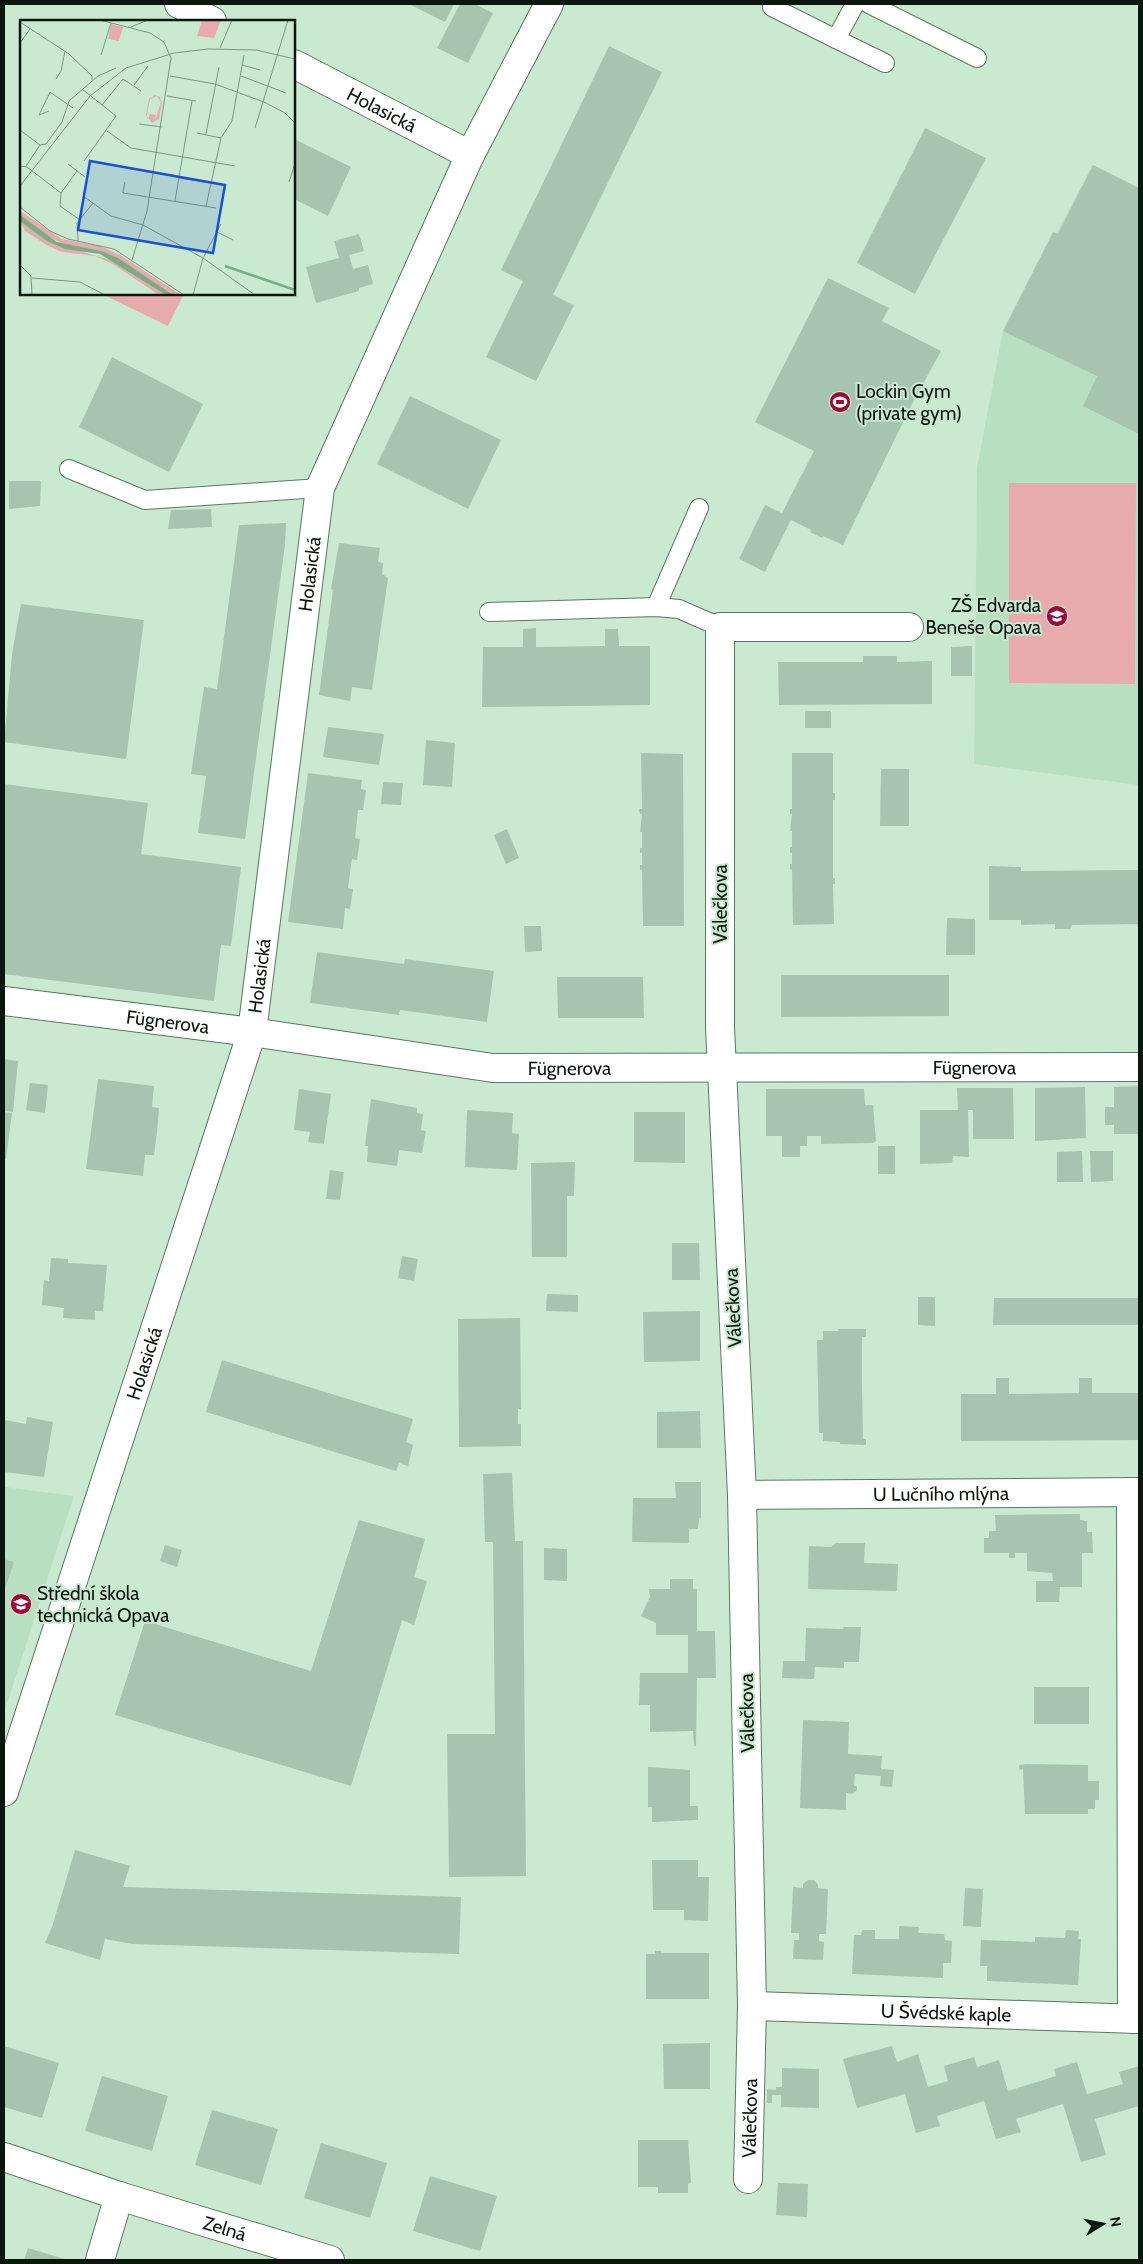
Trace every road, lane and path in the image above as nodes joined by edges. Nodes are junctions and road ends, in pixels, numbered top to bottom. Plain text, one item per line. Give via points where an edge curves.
1 (179, 4) edge
2 (549, 4) edge
3 (855, 4) edge
4 (869, 4) edge
5 (772, 8) dead end
6 (210, 20) edge
7 (836, 39) junction
8 (977, 58) dead end
9 (885, 63) dead end
10 (295, 65) edge
11 (470, 155) junction
12 (69, 469) dead end
13 (320, 488) junction
14 (699, 508) dead end
15 (656, 607) junction
16 (488, 612) dead end
17 (720, 627) junction
18 (909, 627) dead end
19 (4, 1001) edge
20 (252, 1032) junction
21 (1139, 1067) edge
22 (722, 1068) junction
23 (1135, 1492) edge
24 (742, 1496) junction
25 (4, 1792) edge
26 (752, 2006) junction
27 (1136, 2019) edge
28 (4, 2156) edge
29 (748, 2179) dead end
30 (120, 2196) junction
31 (100, 2260) edge
32 (330, 2260) edge

1 - 6 street
2 - 11 street, Holasická
3 - 7 lane
4 - 8 lane
5 - 7 lane
7 - 9 lane
10 - 11 street, Holasická
11 - 13 street, Holasická
12 - 13 lane via 145,500
13 - 20 street, Holasická
14 - 15 lane
15 - 16 lane
15 - 17 lane via 678,609
17 - 18 street
17 - 22 street, Válečkova
19 - 20 street, Fügnerova
20 - 22 street, Fügnerova via 493,1068
20 - 25 street, Holasická
21 - 22 street, Fügnerova
22 - 24 street, Válečkova
23 - 24 street, U Lučního mlýna
23 - 27 street
24 - 26 street, Válečkova
26 - 27 street, U Švédské kaple
26 - 29 street, Válečkova
28 - 30 street, Zelná
30 - 31 street
30 - 32 street, Zelná

